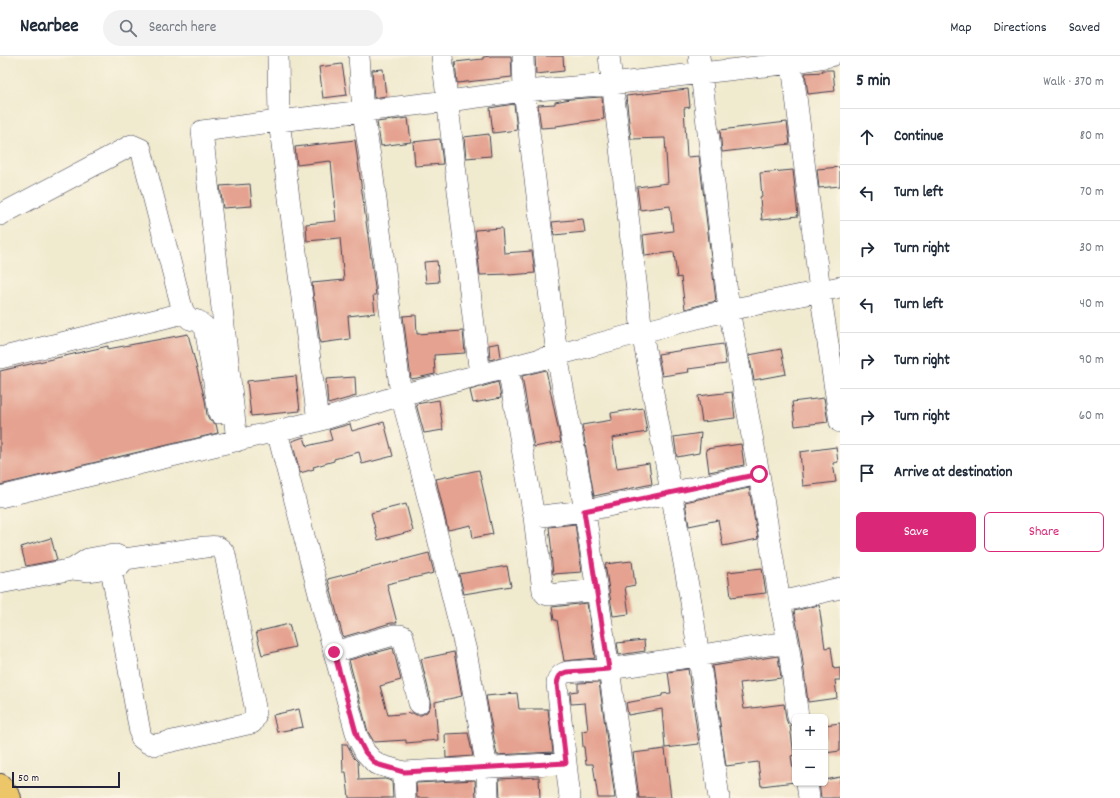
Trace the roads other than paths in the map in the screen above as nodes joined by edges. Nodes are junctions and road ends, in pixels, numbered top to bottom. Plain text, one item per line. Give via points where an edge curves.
1 (278, 56) edge
2 (359, 56) edge
3 (442, 56) edge
4 (523, 56) edge
5 (609, 56) edge
6 (831, 56) edge
7 (791, 60) edge
8 (700, 64) edge
9 (612, 84) junction
10 (524, 90) junction
11 (448, 102) junction
12 (363, 112) junction
13 (279, 121) junction
14 (0, 215) edge
15 (830, 289) edge
16 (730, 310) junction
17 (184, 313) junction
18 (642, 332) junction
19 (557, 355) junction
20 (0, 358) edge
21 (508, 368) junction
22 (480, 375) junction
23 (401, 395) junction
24 (219, 413) dead end
25 (318, 421) junction
26 (840, 422) edge
27 (277, 431) junction
28 (237, 441) junction
29 (759, 474) junction
30 (672, 492) junction
31 (0, 497) edge
32 (584, 511) junction
33 (534, 517) junction
34 (118, 563) junction
35 (0, 583) edge
36 (840, 588) edge
37 (597, 590) junction
38 (780, 602) junction
39 (788, 642) junction
40 (334, 652) junction
41 (700, 656) junction
42 (609, 669) junction
43 (419, 702) dead end
44 (798, 714) edge
45 (566, 763) junction
46 (487, 768) junction
47 (404, 772) junction
48 (0, 785) edge
49 (807, 786) edge
50 (10, 798) edge
51 (405, 798) edge
52 (488, 798) edge
53 (570, 798) edge
54 (627, 798) edge
55 (719, 798) edge
56 (809, 798) edge

1 - 13 street
2 - 12 street
3 - 11 street
4 - 10 street
5 - 9 street
6 - 7 street
7 - 8 street
7 - 15 street
8 - 9 street
8 - 16 street
9 - 10 street
9 - 18 street
10 - 11 street
10 - 19 street
11 - 12 street
11 - 22 street
12 - 13 street
12 - 23 street
13 - 25 street
13 - 28 street via 202,131
14 - 17 street via 132,145 141,149
15 - 16 street
15 - 26 street
16 - 18 street
16 - 29 street
17 - 20 street
17 - 24 street via 205,326
18 - 19 street
18 - 30 street
19 - 21 street
19 - 32 street
21 - 22 street
21 - 33 street
22 - 23 street
23 - 25 street
23 - 46 street via 466,650
25 - 27 street
27 - 28 street
27 - 40 street
28 - 31 street
29 - 30 street
29 - 38 street
30 - 32 street
30 - 41 street
32 - 33 street
32 - 37 street
33 - 37 street via 545,594
34 - 34 street via 205,547 221,548 225,554 255,707 252,723 154,745 141,738
34 - 35 street via 89,571 73,568
36 - 38 street
37 - 42 street
38 - 39 street
39 - 41 street
39 - 44 street
40 - 43 street via 394,635 403,636
40 - 47 street via 357,736 365,752 376,764
41 - 42 street
41 - 55 street
42 - 45 street via 567,672 558,678
42 - 54 street
45 - 46 street
45 - 53 street
46 - 47 street
46 - 52 street
47 - 51 street
48 - 50 main road
49 - 56 street

